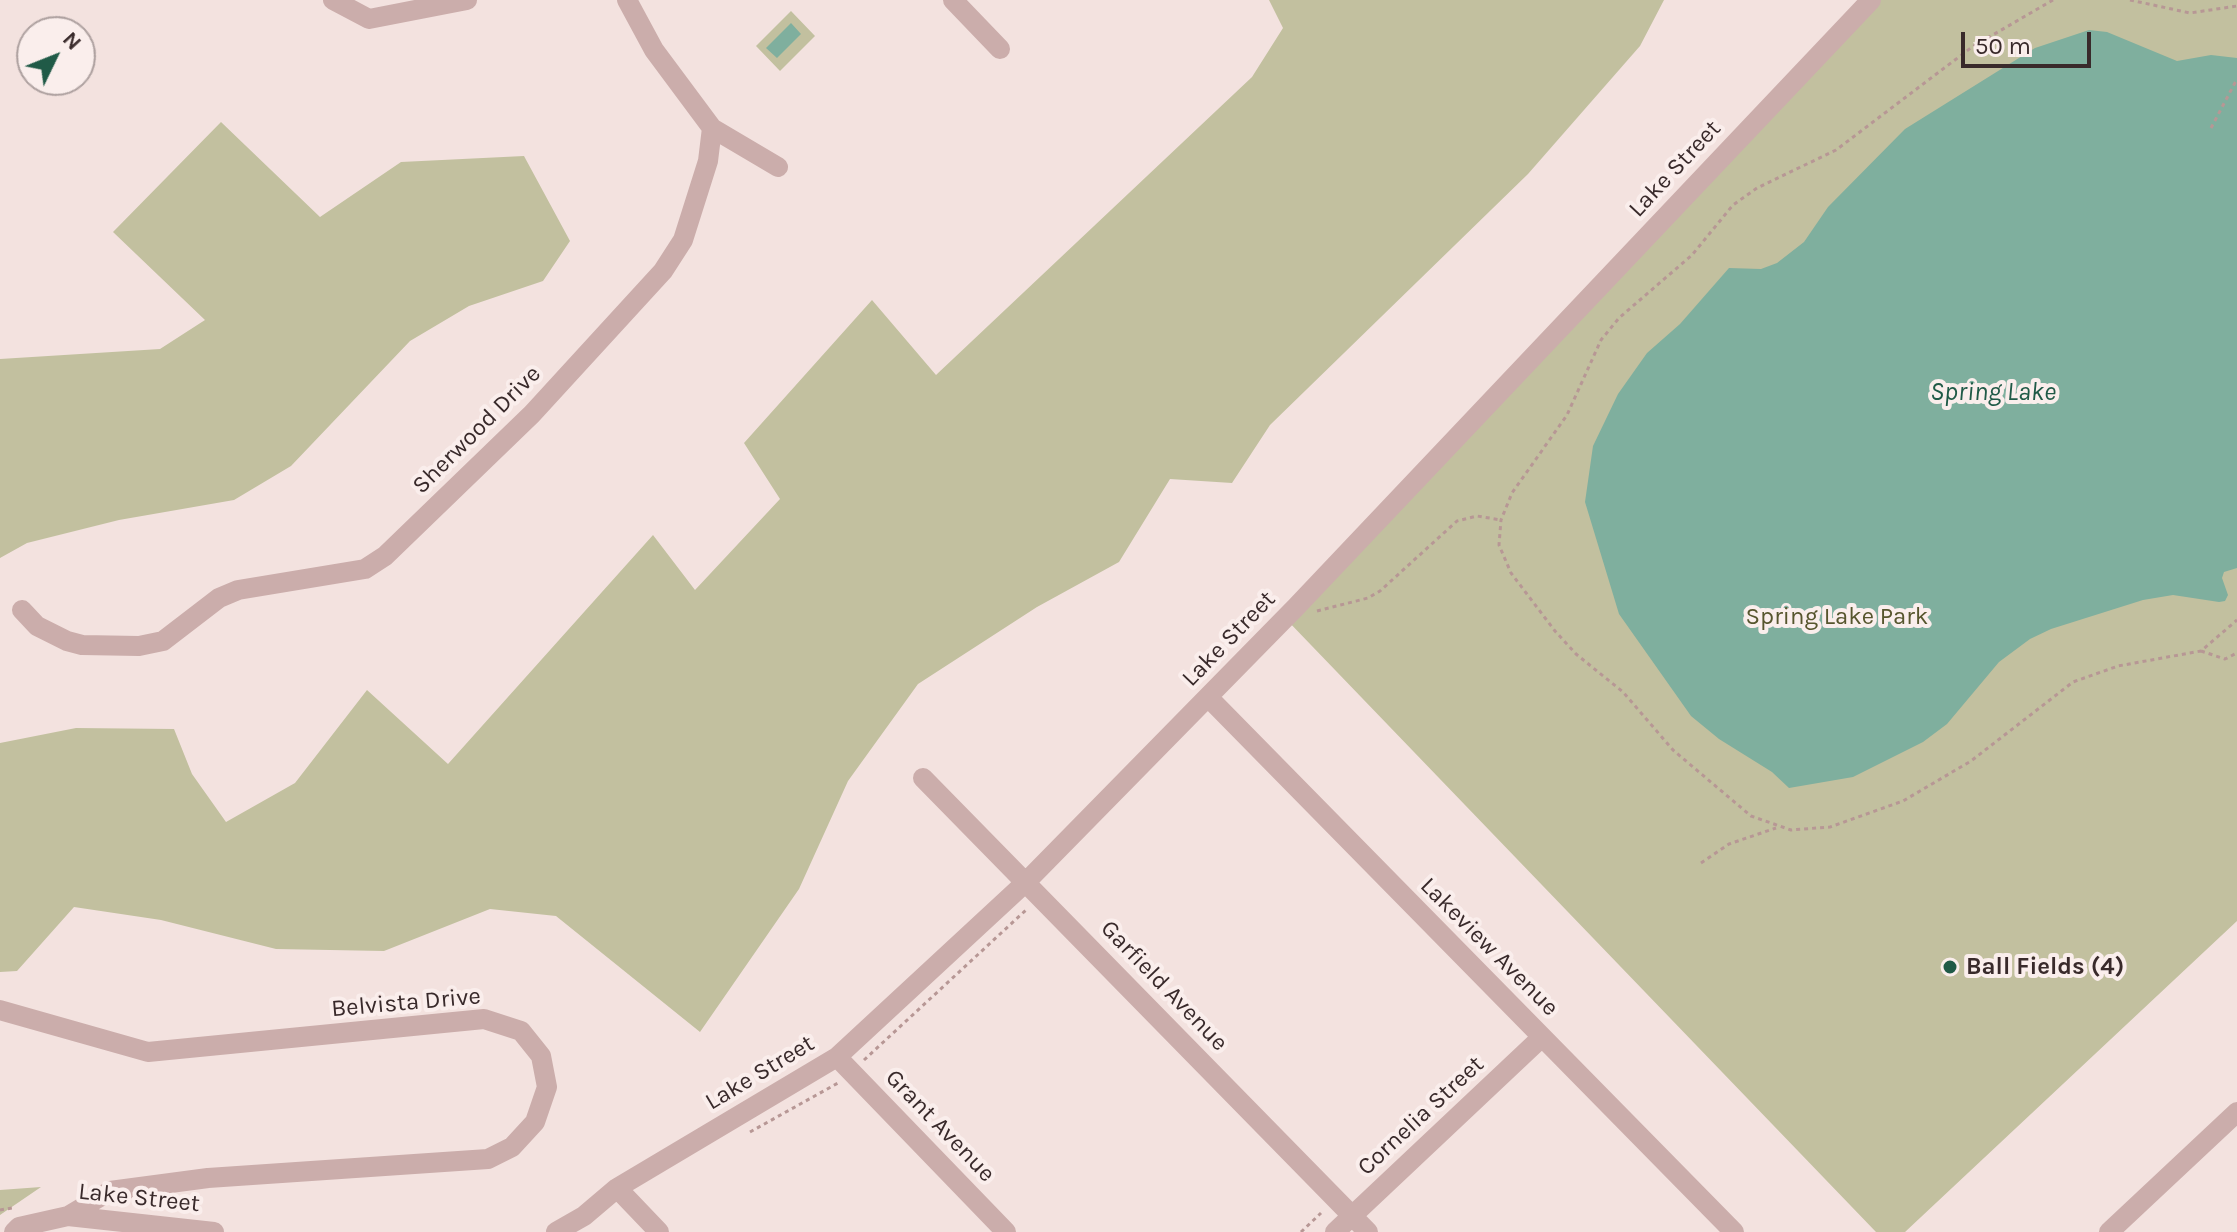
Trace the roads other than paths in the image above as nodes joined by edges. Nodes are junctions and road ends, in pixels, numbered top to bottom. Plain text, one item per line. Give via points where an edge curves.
1 (333, 0) edge
2 (467, 0) edge
3 (627, 0) edge
4 (953, 0) edge
5 (1871, 0) edge
6 (1000, 49) dead end
7 (712, 128) junction
8 (778, 167) dead end
9 (22, 610) dead end
10 (1208, 697) junction
11 (923, 778) dead end
12 (1026, 882) junction
13 (0, 1010) edge
14 (1542, 1037) junction
15 (837, 1057) junction
16 (2237, 1112) edge
17 (617, 1188) junction
18 (68, 1216) junction
19 (1352, 1216) junction
20 (135, 1227) edge
21 (14, 1232) edge
22 (214, 1232) edge
23 (556, 1232) edge
24 (659, 1232) edge
25 (1006, 1232) edge
26 (1335, 1232) edge
27 (1368, 1232) edge
28 (1734, 1232) edge
29 (2109, 1232) edge

1 - 2 street via 369,19
3 - 7 street via 654,50
4 - 6 street
5 - 10 street, Lake Street
7 - 8 street
7 - 9 street, Sherwood Drive via 708,161 683,240 663,271 532,414 385,556 365,569 238,590 219,598 163,641 139,646 67,641 37,626
10 - 12 street, Lake Street
10 - 14 street, Lakeview Avenue
11 - 12 street, Garfield Avenue
12 - 15 street, Lake Street
12 - 19 street, Garfield Avenue
13 - 18 street, Belvista Drive via 148,1052 484,1019 521,1031 541,1056 547,1087 535,1122 512,1147 488,1159 208,1178 124,1189 110,1191
14 - 19 street, Cornelia Street
14 - 28 street, Lakeview Avenue
15 - 17 street, Lake Street
15 - 25 street, Grant Avenue
16 - 29 street
17 - 23 street, Lake Street
17 - 24 street
18 - 20 street, Lake Street
18 - 21 street, Lake Street
19 - 26 street, Cornelia Street
19 - 27 street, Garfield Avenue
20 - 22 street, Lake Street

